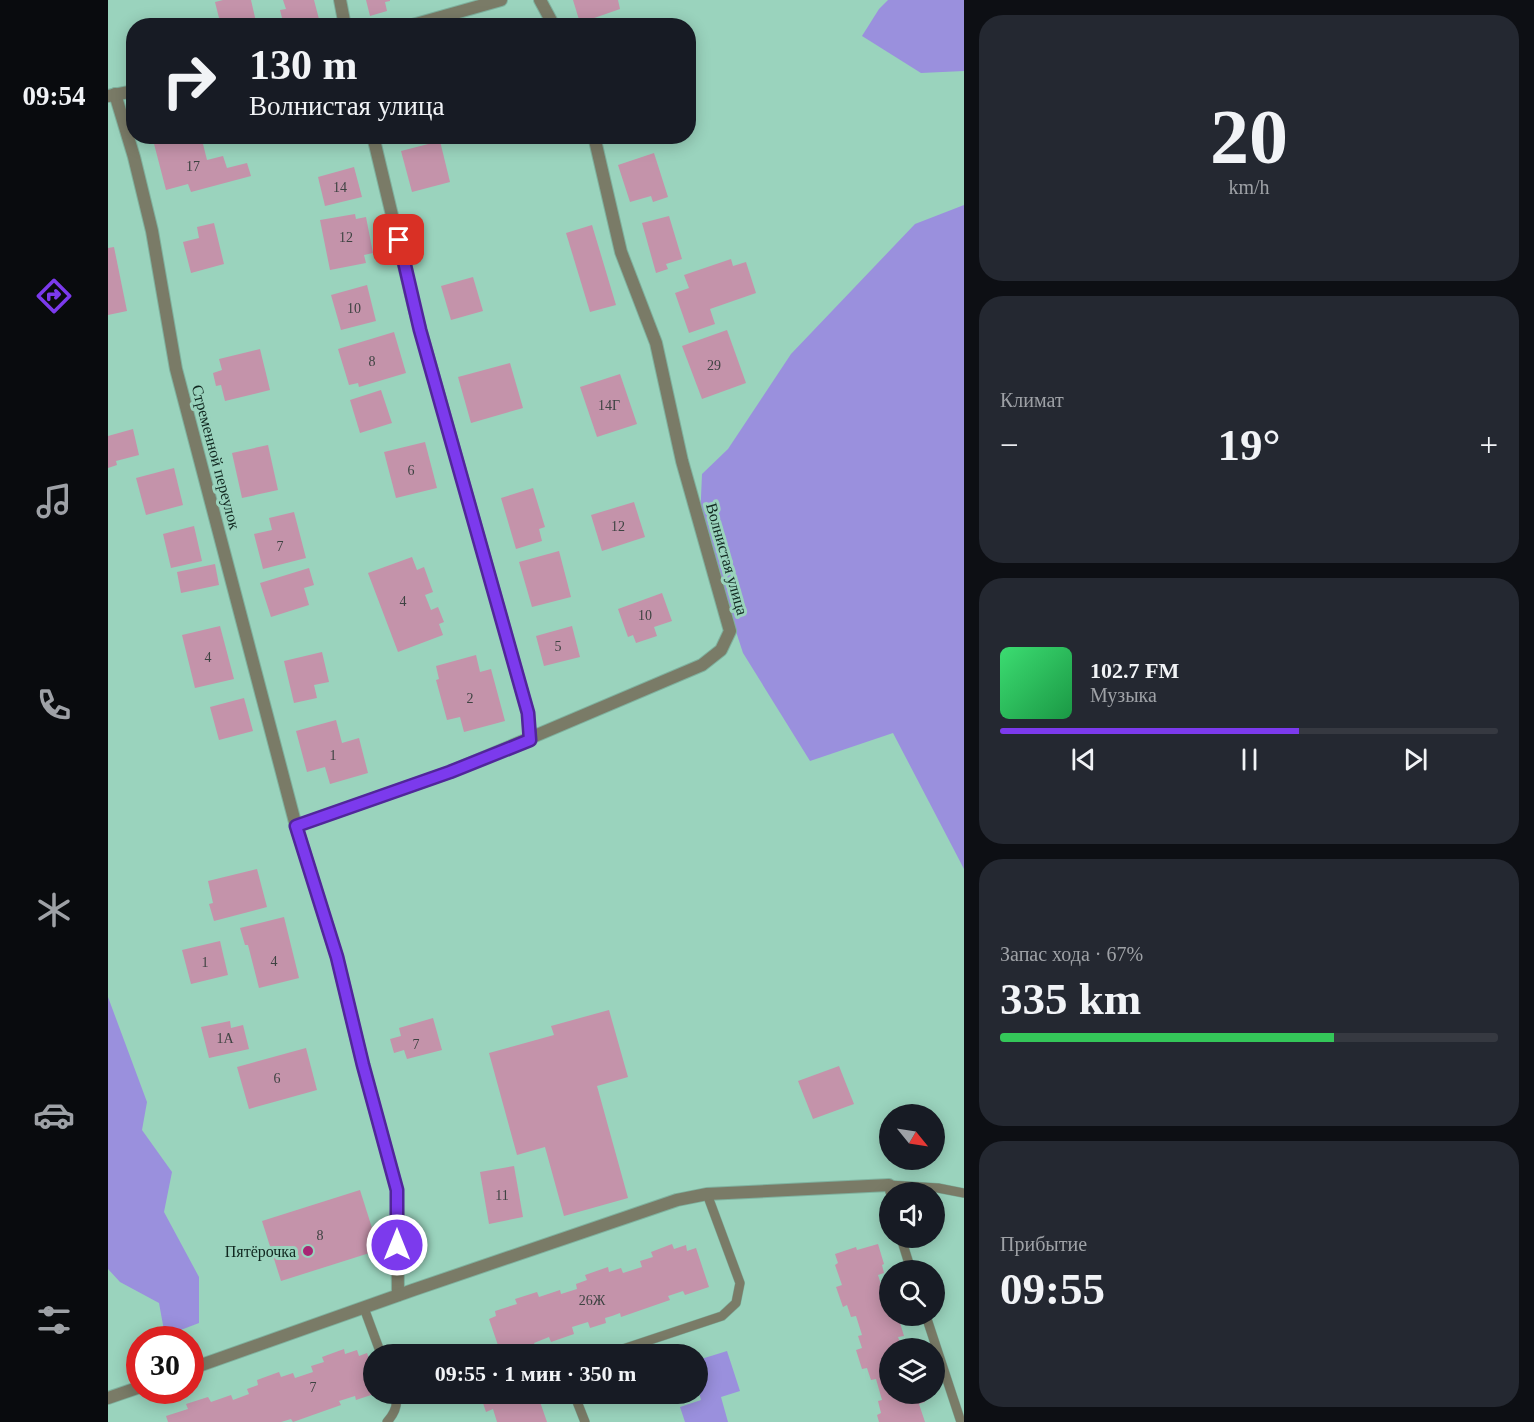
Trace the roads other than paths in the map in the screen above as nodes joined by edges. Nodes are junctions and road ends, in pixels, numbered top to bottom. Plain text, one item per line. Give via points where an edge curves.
1 (340, 0) edge
2 (501, 0) edge
3 (540, 0) edge
4 (343, 18) edge
5 (437, 18) edge
6 (550, 18) edge
7 (126, 92) edge
8 (111, 95) edge
9 (126, 135) edge
10 (129, 144) edge
11 (375, 144) edge
12 (596, 144) edge
13 (530, 740) junction
14 (296, 826) junction
15 (879, 1189) edge
16 (945, 1189) edge
17 (964, 1193) edge
18 (707, 1194) junction
19 (398, 1295) junction
20 (364, 1308) junction
21 (929, 1326) edge
22 (377, 1344) edge
23 (638, 1344) edge
24 (204, 1364) edge
25 (126, 1392) edge
26 (108, 1398) edge
27 (396, 1404) edge
28 (578, 1404) edge
29 (387, 1422) edge
30 (585, 1422) edge
31 (961, 1422) edge

1 - 4 street
2 - 5 street
3 - 6 street
7 - 8 street
8 - 9 street, Стременной переулок
10 - 14 street, Стременной переулок via 152,231 176,369
11 - 13 street via 417,319 528,713
12 - 13 street, Волнистая улица via 621,252 656,343 682,461 730,631 721,650 702,665
13 - 14 street, Волнистая улица
14 - 19 street, Стременной переулок via 337,957 397,1190
15 - 18 street
16 - 17 lane
18 - 19 street via 677,1200
18 - 23 lane via 740,1283 736,1303 722,1316
19 - 20 street
20 - 22 lane
20 - 24 street
21 - 31 lane
25 - 26 street
27 - 29 lane
28 - 30 lane

